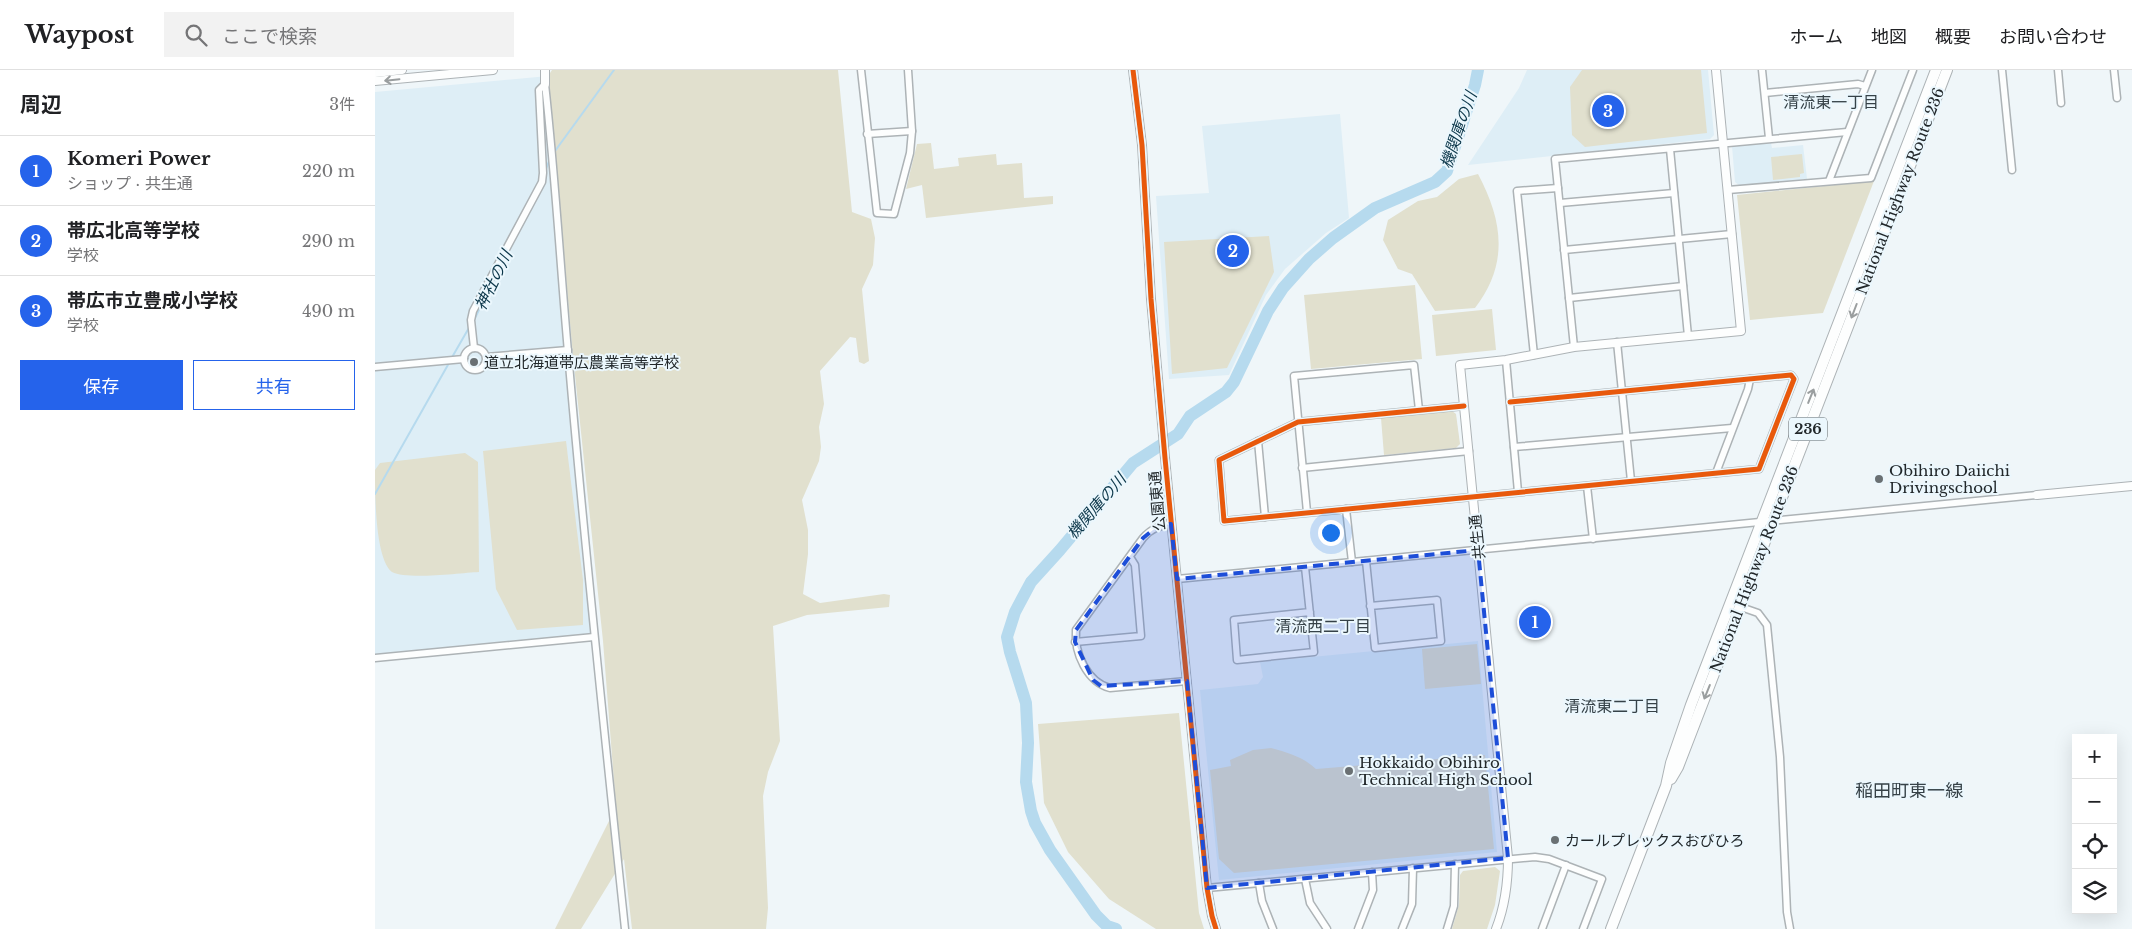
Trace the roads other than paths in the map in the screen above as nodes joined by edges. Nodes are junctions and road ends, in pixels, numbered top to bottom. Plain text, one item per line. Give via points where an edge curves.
1 (402, 70) edge
2 (493, 70) edge
3 (545, 70) edge
4 (861, 70) edge
5 (908, 70) edge
6 (1133, 70) edge
7 (1716, 70) edge
8 (1762, 70) edge
9 (1871, 70) edge
10 (1913, 70) edge
11 (1936, 70) edge
12 (1947, 70) edge
13 (2002, 70) edge
14 (2058, 70) edge
15 (2114, 70) edge
16 (456, 72) edge
17 (375, 73) edge
18 (416, 74) edge
19 (375, 81) edge
20 (545, 84) junction
21 (1865, 86) junction
22 (1765, 93) junction
23 (2117, 98) dead end
24 (2061, 103) dead end
25 (913, 131) junction
26 (1847, 132) junction
27 (867, 134) junction
28 (1769, 138) junction
29 (1723, 142) junction
30 (1670, 149) junction
31 (2012, 170) dead end
32 (1829, 181) junction
33 (1558, 188) junction
34 (1728, 190) junction
35 (1674, 193) junction
36 (1560, 203) junction
37 (1732, 234) junction
38 (1678, 239) junction
39 (1564, 250) junction
40 (1683, 286) junction
41 (1569, 298) junction
42 (1688, 336) junction
43 (1617, 342) junction
44 (474, 348) junction
45 (1574, 348) junction
46 (568, 350) junction
47 (1534, 355) junction
48 (486, 357) junction
49 (464, 359) junction
50 (1506, 360) junction
51 (375, 367) edge
52 (1750, 379) junction
53 (1623, 391) junction
54 (1510, 402) junction
55 (1464, 406) junction
56 (1419, 410) junction
57 (1298, 422) junction
58 (1732, 428) junction
59 (1627, 437) junction
60 (1258, 441) junction
61 (1514, 447) junction
62 (1469, 451) junction
63 (1302, 468) junction
64 (1716, 472) junction
65 (1631, 481) junction
66 (1587, 486) junction
67 (2132, 486) edge
68 (1518, 492) junction
69 (2037, 495) joint
70 (1473, 496) junction
71 (1347, 509) junction
72 (1307, 512) junction
73 (1265, 517) junction
74 (1773, 522) junction
75 (1762, 523) junction
76 (1171, 524) junction
77 (1593, 539) junction
78 (1478, 550) junction
79 (1130, 557) junction
80 (1366, 561) junction
81 (1352, 562) junction
82 (1305, 567) junction
83 (1177, 579) junction
84 (1730, 603) junction
85 (1370, 606) junction
86 (1740, 607) junction
87 (1310, 612) junction
88 (595, 637) junction
89 (1075, 642) junction
90 (375, 658) edge
91 (1187, 681) junction
92 (1666, 786) junction
93 (1508, 858) junction
94 (1455, 864) junction
95 (1566, 865) junction
96 (1413, 868) junction
97 (1372, 872) junction
98 (1305, 879) junction
99 (1259, 883) junction
100 (1207, 888) junction
101 (625, 929) edge
102 (1216, 929) edge
103 (1273, 929) edge
104 (1327, 929) edge
105 (1358, 929) edge
106 (1402, 929) edge
107 (1447, 929) edge
108 (1496, 929) edge
109 (1542, 929) edge
110 (1583, 929) edge
111 (1611, 929) edge
112 (1790, 929) edge

1 - 17 street
2 - 16 street
3 - 20 street
4 - 27 street
5 - 25 street
6 - 76 street, 公園東通 via 1142,145 1151,298
7 - 29 street
8 - 22 street
9 - 21 street
10 - 32 street via 1871,178
75 -> 11 highway, National Highway Route 236 / 236
12 -> 74 highway, National Highway Route 236 / 236
13 - 31 street
14 - 24 street
15 - 23 street
16 - 18 street
18 -> 19 street
20 - 44 street via 539,90 542,182 473,310
20 - 46 street
21 - 22 street
21 - 26 street
22 - 28 street
25 - 27 street
25 - 27 street via 894,214 877,213
26 - 28 street
26 - 32 street
28 - 29 street
29 - 30 street
29 - 34 street
30 - 33 street via 1555,159
30 - 35 street
32 - 34 street
33 - 36 street
33 - 47 street via 1517,191
34 - 37 street
35 - 36 street
35 - 38 street
36 - 39 street
37 - 38 street
37 - 42 street, 共生通 via 1741,331
38 - 39 street
38 - 40 street
39 - 41 street
40 - 41 street
40 - 42 street
41 - 45 street
42 - 43 street, 共生通
43 - 45 street, 共生通
43 - 53 street
44 - 48 street via 483,351
44 - 49 street
45 - 47 street, 共生通
46 - 48 street
46 - 88 street
47 - 50 street, 共生通
48 - 49 street via 485,364 476,371 466,366
49 - 51 street
50 - 54 street
50 - 55 street, 共生通 via 1460,365
52 - 53 street
52 - 58 street via 1749,389
52 - 64 street via 1791,375 1794,379 1759,469
53 - 54 street
53 - 59 street
54 - 61 street
55 - 56 street
55 - 62 street, 共生通
56 - 57 street
56 - 57 street via 1414,364 1294,376
57 - 60 street
57 - 63 street
58 - 59 street
58 - 64 street
59 - 61 street
59 - 65 street
60 - 73 street
60 - 73 street via 1219,460 1224,521
61 - 68 street
62 - 63 street
62 - 70 street, 共生通
63 - 72 street
64 - 65 street
65 - 66 street
66 - 68 street
66 - 77 street
67 - 69 street
68 - 70 street
69 - 74 street
70 - 71 street
70 - 78 street, 共生通
71 - 72 street
71 - 81 street
72 - 73 street
74 - 75 street
74 - 86 highway, National Highway Route 236 / 236
75 - 77 street
75 - 84 highway, National Highway Route 236 / 236
76 - 79 street via 1150,530
76 - 83 street, 公園東通
77 - 78 street
78 - 80 street
78 - 93 street, 共生通
79 - 89 street via 1076,630
79 - 89 street via 1135,565 1141,636
80 - 81 street
80 - 85 street
81 - 82 street
82 - 83 street
82 - 87 street
83 - 91 street, 公園東通
84 - 86 street
84 - 92 highway, National Highway Route 236 / 236 via 1671,762
85 - 85 street via 1375,648 1441,641 1437,600
86 -> 92 highway, National Highway Route 236 / 236 via 1678,767
86 - 112 street via 1758,613 1767,625 1780,757
87 - 87 street via 1314,652 1237,660 1234,620
88 - 90 street
88 - 101 street
89 - 91 street via 1093,680 1101,686 1110,688
91 - 100 street, 公園東通
92 - 111 highway, National Highway Route 236 / 236
93 - 94 street
93 - 95 street via 1535,857
93 - 108 street, 共生通 via 1503,912
94 - 96 street
94 - 107 street via 1454,906
95 - 109 street
95 - 110 street via 1602,879
96 - 97 street
96 - 106 street via 1412,904
97 - 98 street
97 - 105 street via 1373,890
98 - 99 street
98 - 104 street via 1310,903
99 - 100 street
99 - 103 street via 1261,901
100 - 102 street, 公園東通

